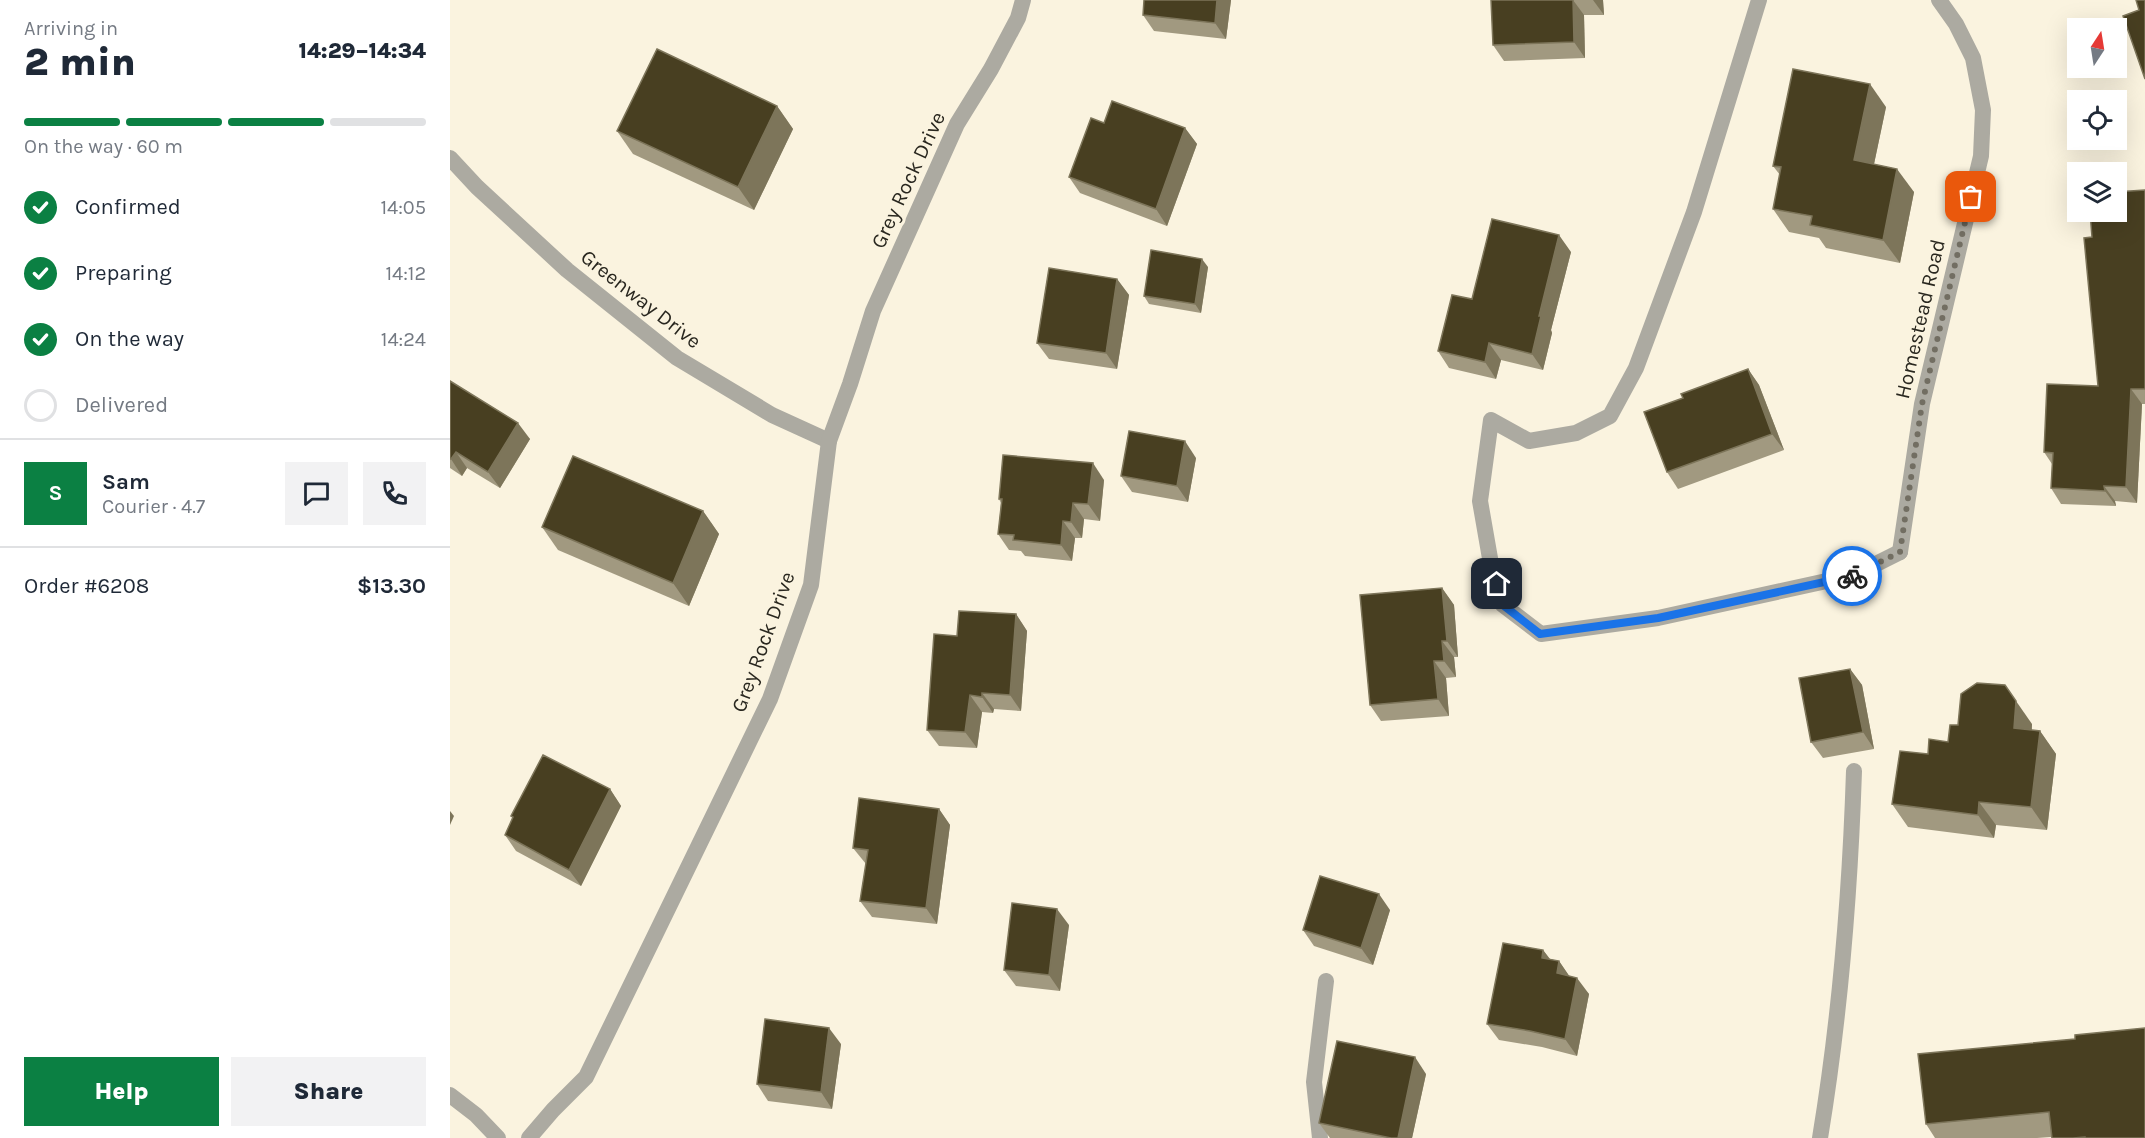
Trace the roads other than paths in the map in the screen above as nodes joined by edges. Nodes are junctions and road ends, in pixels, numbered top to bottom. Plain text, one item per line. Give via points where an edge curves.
1 (1023, 0) edge
2 (1759, 0) edge
3 (1940, 0) edge
4 (450, 158) edge
5 (829, 441) junction
6 (1854, 771) dead end
7 (1326, 981) dead end
8 (450, 1095) edge
9 (498, 1138) edge
10 (529, 1138) edge
11 (1320, 1138) edge
12 (1820, 1138) edge

1 - 5 street, Grey Rock Drive via 992,69 957,124 873,311
2 - 3 street, Homestead Road via 1694,212 1636,368 1610,416 1576,433 1529,441 1491,420 1480,501 1491,564 1503,605 1540,634 1658,618 1854,575 1900,552 1922,404 1981,156 1983,110 1973,58
4 - 5 street, Greenway Drive via 477,188 567,270 677,358 772,415
5 - 10 street, Grey Rock Drive via 811,585 770,699 586,1077
6 - 12 street via 1839,998
7 - 11 street via 1314,1082
8 - 9 street

